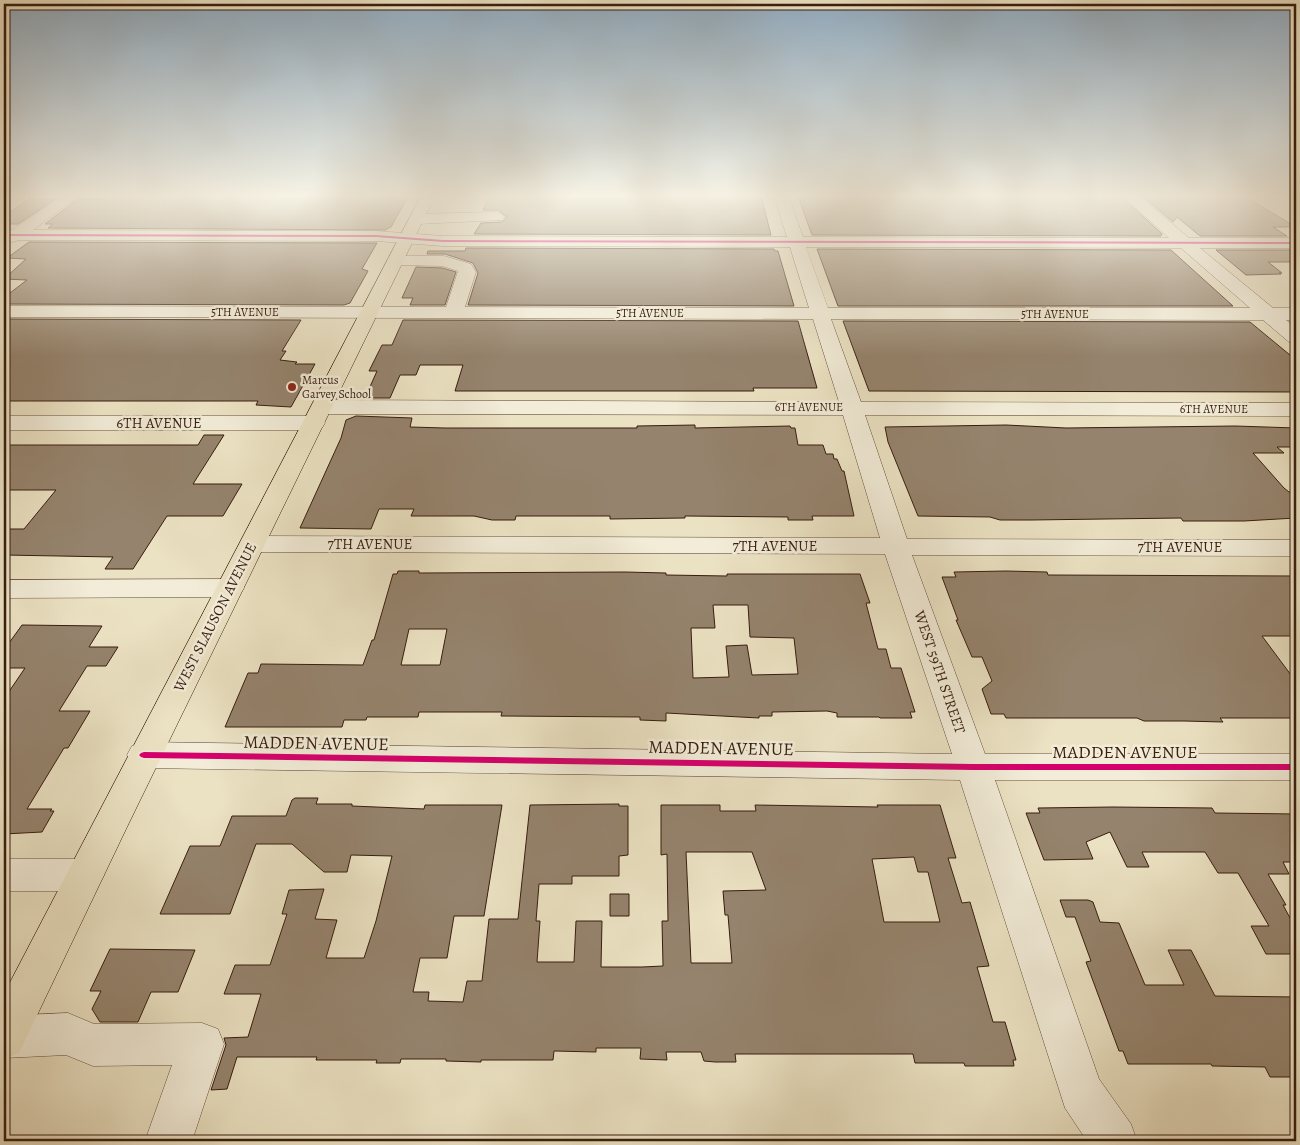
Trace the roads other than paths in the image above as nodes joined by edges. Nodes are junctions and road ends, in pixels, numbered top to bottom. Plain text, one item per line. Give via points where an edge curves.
1 (401, 249) edge
2 (798, 249) edge
3 (1193, 249) edge
4 (395, 261) junction
5 (4, 312) edge
6 (370, 312) junction
7 (454, 312) junction
8 (820, 313) junction
9 (1268, 314) junction
10 (1296, 314) edge
11 (1296, 338) edge
12 (852, 408) junction
13 (1296, 409) edge
14 (318, 415) junction
15 (4, 423) edge
16 (253, 544) junction
17 (896, 546) junction
18 (1296, 548) edge
19 (230, 588) junction
20 (4, 590) edge
21 (144, 755) junction
22 (973, 766) junction
23 (1296, 767) edge
24 (4, 875) edge
25 (85, 875) junction
26 (4, 1038) edge
27 (169, 1141) edge
28 (1114, 1141) edge

1 - 4 main road, WEST SLAUSON AVENUE
2 - 8 street, WEST 59TH STREET
3 - 9 street
4 - 6 main road, WEST SLAUSON AVENUE
4 - 7 street via 444,261 465,268 467,272
5 - 6 street, 5TH AVENUE
6 - 7 street, 5TH AVENUE
6 - 14 main road, WEST SLAUSON AVENUE
7 - 8 street, 5TH AVENUE
8 - 9 street, 5TH AVENUE
8 - 12 street, WEST 59TH STREET
9 - 10 street, 5TH AVENUE
9 - 11 street
12 - 13 street, 6TH AVENUE
12 - 14 street, 6TH AVENUE
12 - 17 street, WEST 59TH STREET
14 - 15 street, 6TH AVENUE
14 - 16 main road, WEST SLAUSON AVENUE
16 - 17 street, 7TH AVENUE
16 - 19 main road, WEST SLAUSON AVENUE
17 - 18 street, 7TH AVENUE
17 - 22 street, WEST 59TH STREET
19 - 20 street
19 - 21 main road, WEST SLAUSON AVENUE
21 - 22 street, MADDEN AVENUE
21 - 25 main road, WEST SLAUSON AVENUE
22 - 23 street, MADDEN AVENUE
22 - 28 street, WEST 59TH STREET via 1081,1092
24 - 25 street
25 - 26 main road, WEST SLAUSON AVENUE
26 - 27 street via 68,1034 93,1046 202,1044

